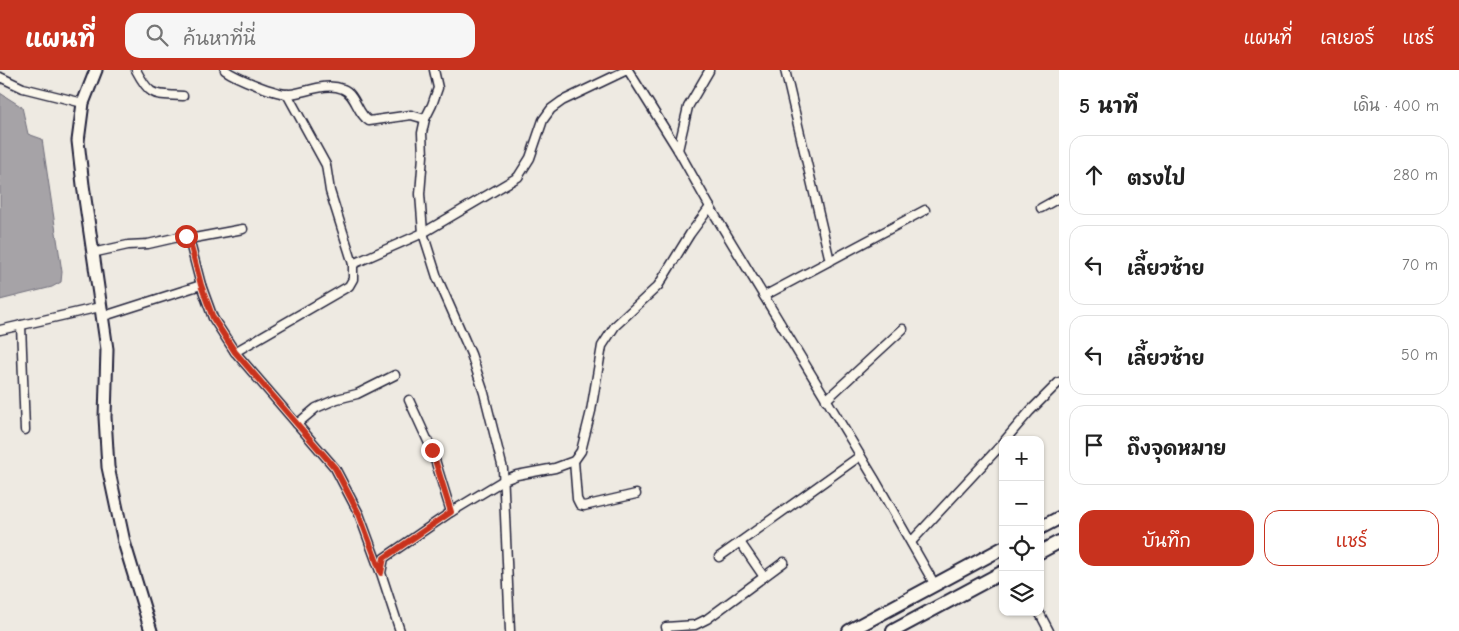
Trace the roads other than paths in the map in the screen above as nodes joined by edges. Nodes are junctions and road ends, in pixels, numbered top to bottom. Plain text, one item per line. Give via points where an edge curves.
1 (96, 70) edge
2 (136, 70) edge
3 (226, 70) edge
4 (434, 70) edge
5 (628, 70) edge
6 (785, 70) edge
7 (709, 71) edge
8 (0, 77) edge
9 (287, 94) junction
10 (183, 96) dead end
11 (83, 103) junction
12 (425, 119) junction
13 (678, 150) junction
14 (1059, 198) edge
15 (710, 207) junction
16 (1041, 208) dead end
17 (925, 210) dead end
18 (243, 228) dead end
19 (423, 233) junction
20 (189, 239) junction
21 (92, 253) junction
22 (830, 261) junction
23 (353, 264) junction
24 (201, 285) junction
25 (764, 296) junction
26 (100, 312) junction
27 (21, 325) junction
28 (903, 329) dead end
29 (0, 330) edge
30 (235, 352) junction
31 (395, 375) dead end
32 (1059, 382) edge
33 (409, 400) dead end
34 (826, 400) junction
35 (297, 424) junction
36 (25, 430) dead end
37 (1008, 436) edge
38 (999, 447) edge
39 (860, 456) junction
40 (574, 461) junction
41 (504, 480) junction
42 (636, 494) dead end
43 (451, 512) junction
44 (1059, 518) edge
45 (1044, 526) edge
46 (740, 542) junction
47 (911, 542) junction
48 (1059, 542) edge
49 (999, 550) edge
50 (1044, 550) edge
51 (719, 557) dead end
52 (784, 562) dead end
53 (381, 573) junction
54 (999, 574) edge
55 (764, 577) junction
56 (935, 585) junction
57 (1041, 616) edge
58 (152, 631) edge
59 (400, 631) edge
60 (510, 631) edge
61 (667, 631) edge
62 (849, 631) edge
63 (893, 631) edge
64 (1049, 631) edge

1 - 11 street
2 - 10 street via 153,94
3 - 9 street via 246,82
4 - 12 street via 438,88
5 - 13 street
5 - 19 street via 551,109 543,120 530,158 518,177
6 - 22 street
7 - 13 street via 688,107
8 - 11 street via 23,88
9 - 12 street via 324,86 342,88 370,121 411,115
9 - 23 street via 326,164 330,191
11 - 21 street via 78,141
12 - 19 street via 420,194
13 - 15 street
14 - 16 street
15 - 25 street
15 - 40 street via 658,286 607,336 602,346 581,451
17 - 22 street
18 - 20 street
19 - 23 street
19 - 41 street via 437,277 471,354 484,393
20 - 21 street via 183,236
20 - 24 street
21 - 26 street
22 - 25 street
23 - 30 street via 353,279 348,286
24 - 26 street
24 - 30 street via 213,318
25 - 34 street
26 - 27 street
26 - 58 street via 107,349 105,417 108,467 124,542
27 - 29 street
27 - 36 street
28 - 34 street
30 - 35 street
31 - 35 street via 358,394 316,408
32 - 37 street
33 - 43 street via 432,450
34 - 39 street
35 - 53 street via 335,468 359,514
38 - 47 street
39 - 46 street
39 - 47 street
40 - 41 street
40 - 42 street via 580,505
41 - 43 street
41 - 60 street
43 - 53 street via 384,558
44 - 45 main road
46 - 51 street
46 - 55 street
47 - 56 street
48 - 50 main road
49 - 56 main road
52 - 55 street
53 - 59 street
54 - 63 main road
55 - 61 street via 708,619 695,625 666,627
56 - 62 main road
57 - 64 street

